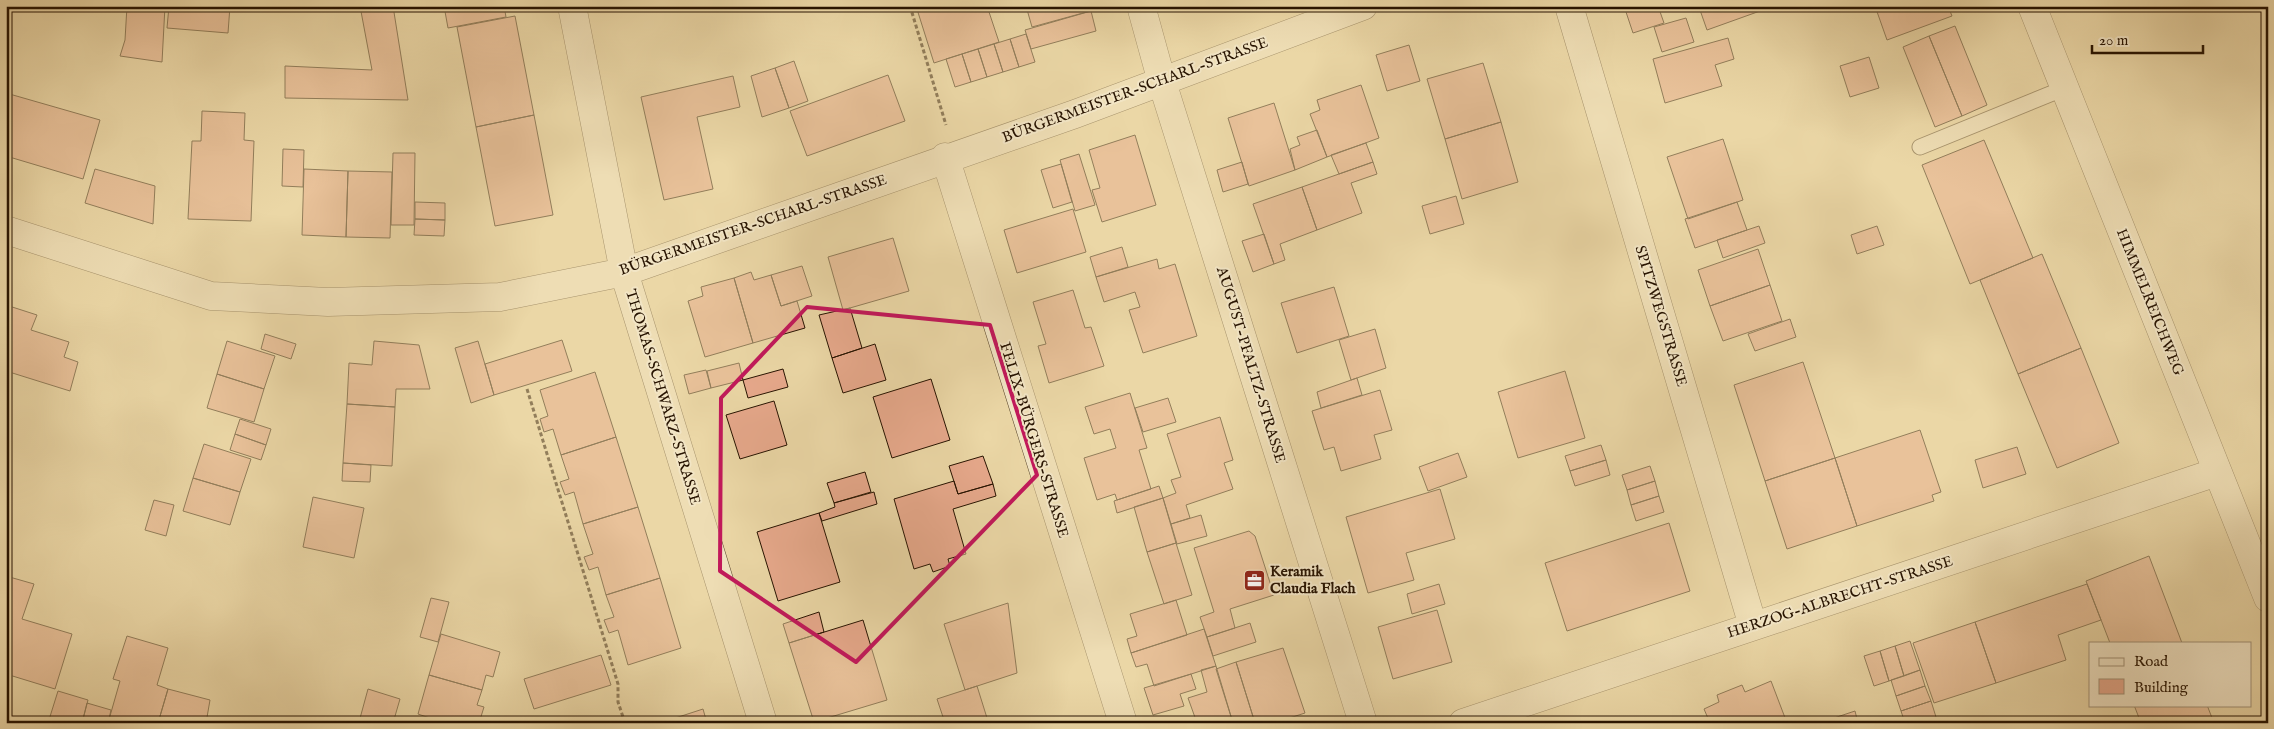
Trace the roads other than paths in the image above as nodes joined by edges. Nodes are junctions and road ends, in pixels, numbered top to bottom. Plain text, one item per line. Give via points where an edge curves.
1 (572, 6) edge
2 (1141, 6) edge
3 (1363, 6) edge
4 (1569, 6) edge
5 (2032, 6) edge
6 (1162, 82) junction
7 (2066, 88) junction
8 (1920, 147) dead end
9 (950, 156) junction
10 (6, 230) edge
11 (624, 272) junction
12 (2216, 472) junction
13 (2268, 598) edge
14 (1754, 626) junction
15 (763, 723) edge
16 (1123, 723) edge
17 (1363, 723) edge
18 (1463, 723) edge

1 - 11 street, THOMAS-SCHWARZ-STRASSE
2 - 6 street, AUGUST-PFALTZ-STRASSE
3 - 6 street, BÜRGERMEISTER-SCHARL-STRASSE
4 - 14 street, SPITZWEGSTRASSE
5 - 7 street, HIMMELREICHWEG
6 - 9 street, BÜRGERMEISTER-SCHARL-STRASSE
6 - 17 street, AUGUST-PFALTZ-STRASSE
7 - 8 lane
7 - 12 street, HIMMELREICHWEG
9 - 11 street, BÜRGERMEISTER-SCHARL-STRASSE
9 - 16 street, FELIX-BÜRGERS-STRASSE
10 - 11 street, BÜRGERMEISTER-SCHARL-STRASSE via 211,296 328,302 480,299
11 - 15 street, THOMAS-SCHWARZ-STRASSE
12 - 13 street, HIMMELREICHWEG
12 - 14 street, HERZOG-ALBRECHT-STRASSE
14 - 18 street, HERZOG-ALBRECHT-STRASSE

